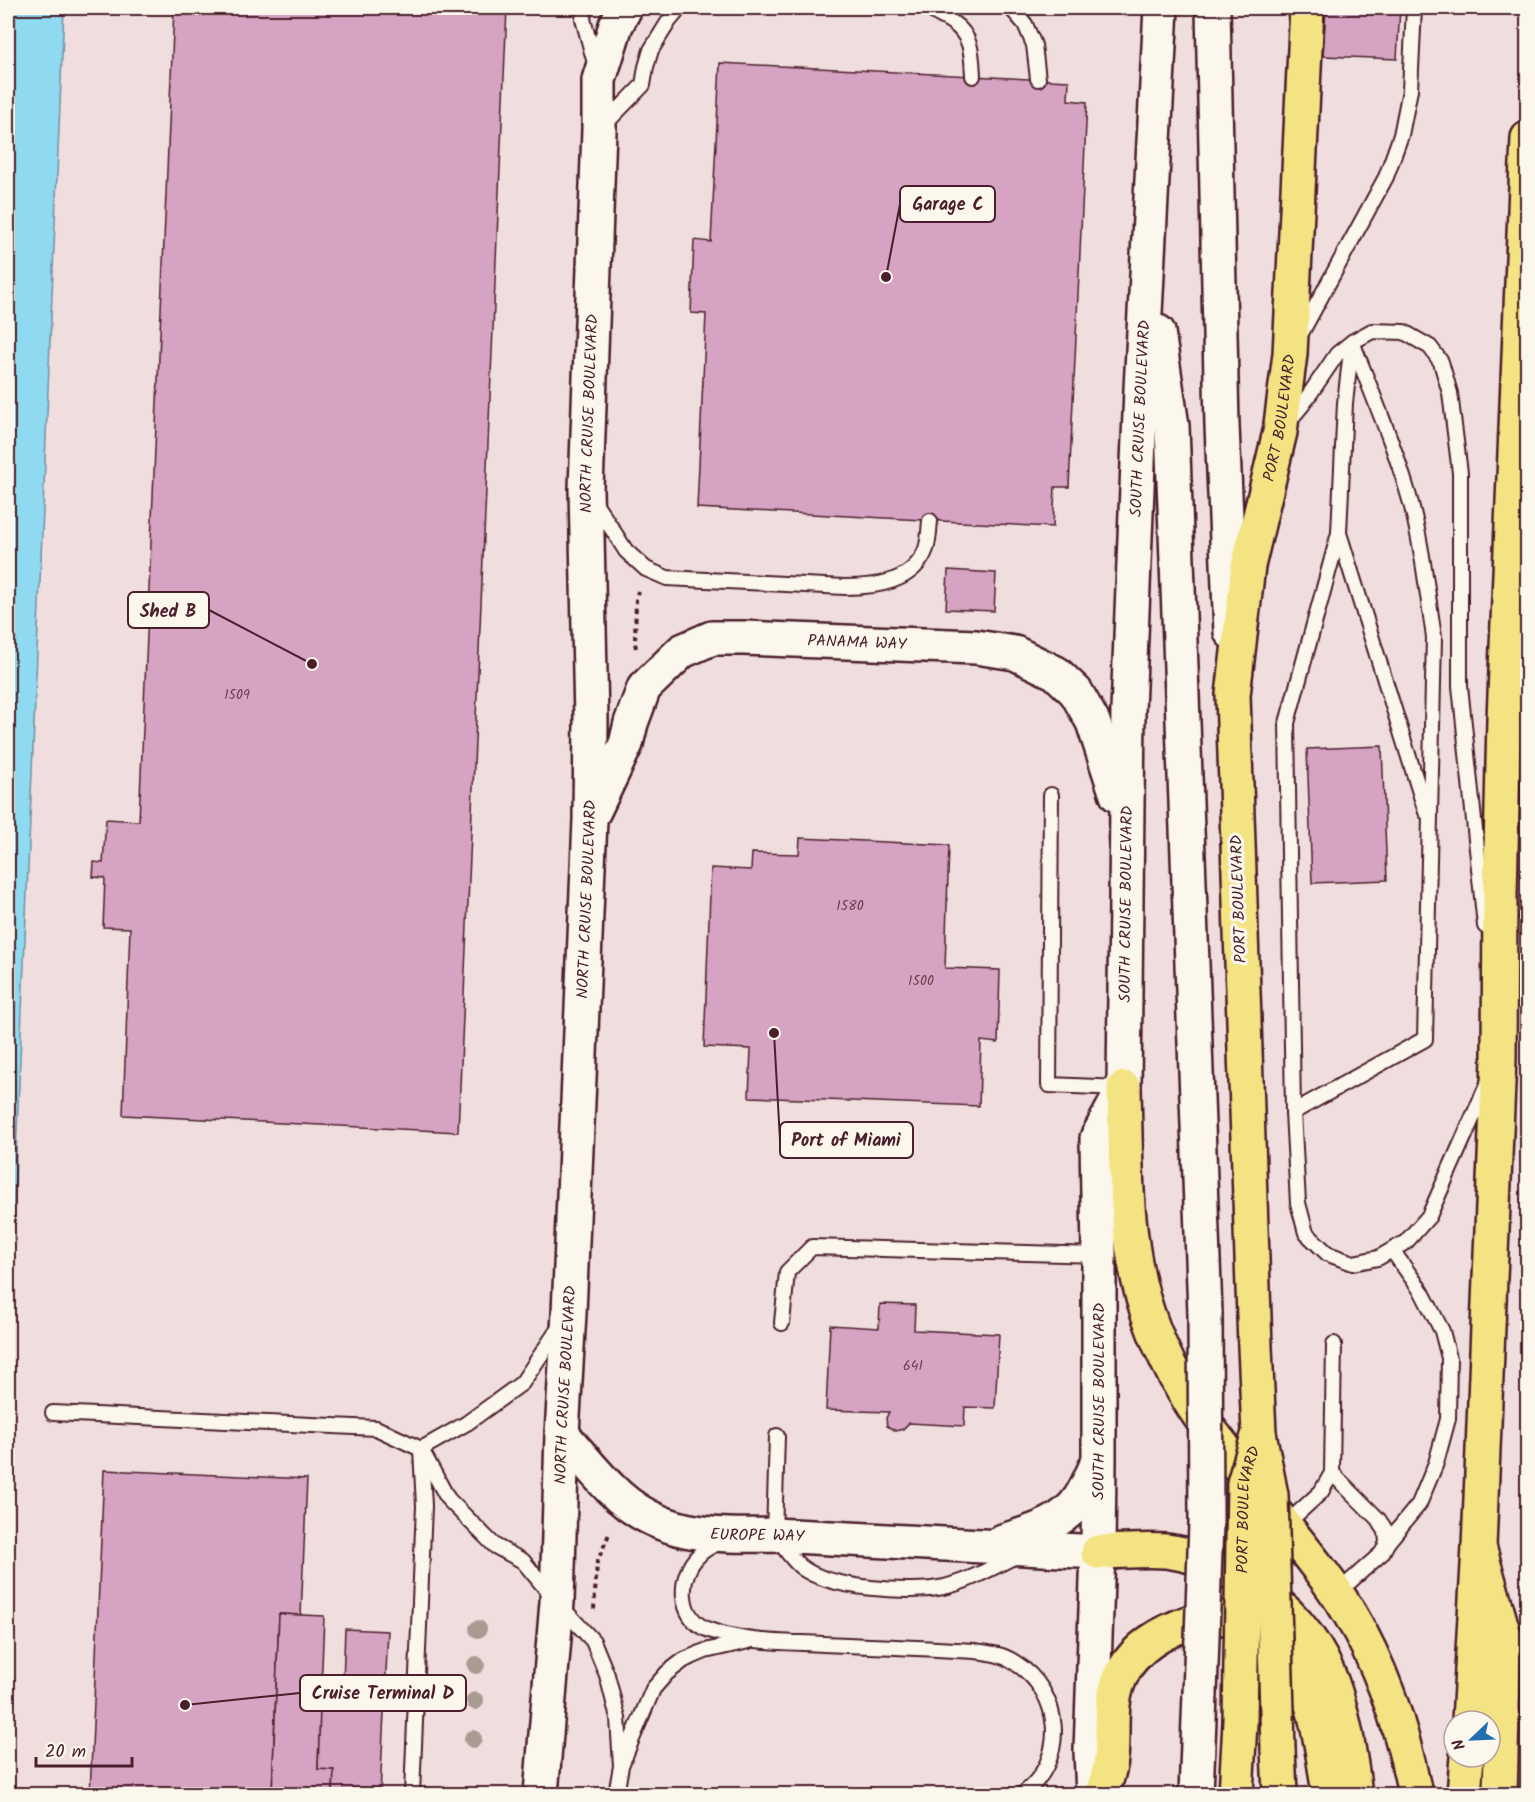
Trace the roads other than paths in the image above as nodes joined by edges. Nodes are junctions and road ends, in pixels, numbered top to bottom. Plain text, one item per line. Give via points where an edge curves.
1 (585, 8) edge
2 (625, 8) edge
3 (680, 8) edge
4 (929, 8) edge
5 (1011, 8) edge
6 (1213, 8) edge
7 (1306, 8) edge
8 (1414, 8) edge
9 (1159, 11) edge
10 (973, 76) dead end
11 (1038, 79) dead end
12 (599, 80) junction
13 (599, 130) junction
14 (1527, 138) edge
15 (1149, 267) junction
16 (1352, 342) junction
17 (1290, 354) junction
18 (1280, 432) junction
19 (586, 489) junction
20 (930, 520) dead end
21 (1340, 533) junction
22 (1233, 695) junction
23 (1051, 795) dead end
24 (590, 820) junction
25 (1430, 824) junction
26 (1127, 825) junction
27 (1499, 1059) junction
28 (1124, 1088) junction
29 (1293, 1112) junction
30 (1392, 1250) junction
31 (1099, 1255) junction
32 (569, 1313) junction
33 (782, 1323) dead end
34 (1334, 1344) dead end
35 (52, 1413) dead end
36 (1259, 1433) junction
37 (562, 1434) junction
38 (777, 1436) dead end
39 (421, 1449) junction
40 (1099, 1461) junction
41 (1332, 1473) junction
42 (1285, 1525) junction
43 (774, 1535) junction
44 (732, 1536) junction
45 (1387, 1543) junction
46 (990, 1546) junction
47 (1479, 1547) junction
48 (1031, 1548) junction
49 (1098, 1552) junction
50 (1337, 1593) junction
51 (557, 1602) junction
52 (754, 1640) junction
53 (1470, 1709) edge
54 (621, 1766) junction
55 (1466, 1769) edge
56 (412, 1794) edge
57 (541, 1794) edge
58 (616, 1794) edge
59 (1023, 1794) edge
60 (1093, 1794) edge
61 (1102, 1794) edge
62 (1196, 1794) edge
63 (1236, 1794) edge
64 (1280, 1794) edge
65 (1329, 1794) edge
66 (1355, 1794) edge
67 (1415, 1794) edge
68 (1464, 1794) edge
69 (1500, 1794) edge

1 - 12 lane, NORTH CRUISE BOULEVARD via 584,19
2 - 12 street
3 - 13 lane via 651,50 643,85
4 - 10 lane via 965,33 972,51
5 - 11 lane via 1025,24 1034,45
6 - 22 street via 1222,426
7 - 17 main road, PORT BOULEVARD
8 - 17 lane via 1410,90 1401,135 1386,177
9 - 15 street, SOUTH CRUISE BOULEVARD
12 - 13 street, NORTH CRUISE BOULEVARD
13 - 19 street, NORTH CRUISE BOULEVARD
14 - 27 main road via 1504,719
15 - 26 street, SOUTH CRUISE BOULEVARD via 1128,711
15 - 62 street, bridge via 1172,426 1205,1313 1206,1523
16 - 18 lane via 1337,354
16 - 21 lane via 1345,403
16 - 25 lane via 1399,462 1426,581 1434,637
16 - 27 lane via 1371,330 1404,332 1430,347 1441,362 1450,393 1460,473 1460,686
17 - 18 main road, PORT BOULEVARD
18 - 22 main road, PORT BOULEVARD via 1248,567
19 - 20 lane via 626,551 646,569 667,578 845,587 885,583 918,564 927,547
19 - 24 street, NORTH CRUISE BOULEVARD
21 - 25 lane
21 - 29 lane via 1287,723
22 - 36 main road, PORT BOULEVARD
23 - 28 lane via 1049,1085
24 - 26 street, PANAMA WAY via 626,744 644,688 682,651 712,638 743,638 976,647 1015,653 1037,663 1056,673 1076,692 1093,722
24 - 32 street, NORTH CRUISE BOULEVARD
25 - 29 lane via 1425,1039
26 - 28 street, SOUTH CRUISE BOULEVARD
27 - 30 lane via 1429,1216 1406,1242
27 - 47 main road
28 - 31 street, SOUTH CRUISE BOULEVARD via 1097,1138
28 - 42 main road via 1132,1241 1153,1327 1189,1401
29 - 30 lane via 1298,1203 1306,1233 1328,1254 1353,1263 1378,1258
30 - 45 lane via 1422,1292 1442,1331 1449,1358 1448,1419 1419,1504
31 - 33 lane via 812,1247 787,1272
31 - 40 street, SOUTH CRUISE BOULEVARD
32 - 37 street, NORTH CRUISE BOULEVARD
32 - 39 lane via 522,1383 467,1423
34 - 41 lane
35 - 39 lane via 376,1428
36 - 63 main road, PORT BOULEVARD, bridge via 1244,1483
36 - 64 main road, bridge via 1271,1496
37 - 44 street, EUROPE WAY via 612,1490 646,1517 675,1529
37 - 51 street, NORTH CRUISE BOULEVARD
38 - 43 lane
39 - 51 lane via 448,1499 495,1546 523,1561
39 - 56 lane via 424,1506
40 - 46 street via 1079,1500 1068,1511 1040,1529
40 - 49 street, SOUTH CRUISE BOULEVARD
41 - 42 lane via 1322,1492
41 - 45 lane via 1378,1519 1386,1531
42 - 50 main road
43 - 44 street, EUROPE WAY
43 - 46 street, EUROPE WAY
43 - 48 lane via 801,1567 825,1579 898,1590 946,1586 974,1577
44 - 52 lane via 699,1554 691,1565 683,1588 684,1602 697,1623 708,1630
45 - 50 lane via 1382,1553
46 - 48 street, EUROPE WAY
47 - 53 main road
47 - 69 main road via 1504,1635
48 - 49 street, EUROPE WAY
49 - 60 street, SOUTH CRUISE BOULEVARD via 1090,1750
49 - 66 main road via 1166,1551 1197,1558 1222,1567 1263,1591 1298,1623 1319,1652 1332,1680 1348,1736
50 - 67 main road via 1377,1667 1400,1732
51 - 54 lane via 593,1641 607,1675 618,1718
51 - 57 street, NORTH CRUISE BOULEVARD
52 - 54 lane via 705,1651 667,1673 653,1689
52 - 59 lane via 975,1651 1013,1661 1041,1687 1053,1718 1051,1755 1032,1788
54 - 58 lane
55 - 68 main road
61 - 65 main road via 1111,1760 1114,1696 1129,1662 1159,1636 1209,1617 1245,1623 1285,1650 1301,1674 1309,1698

